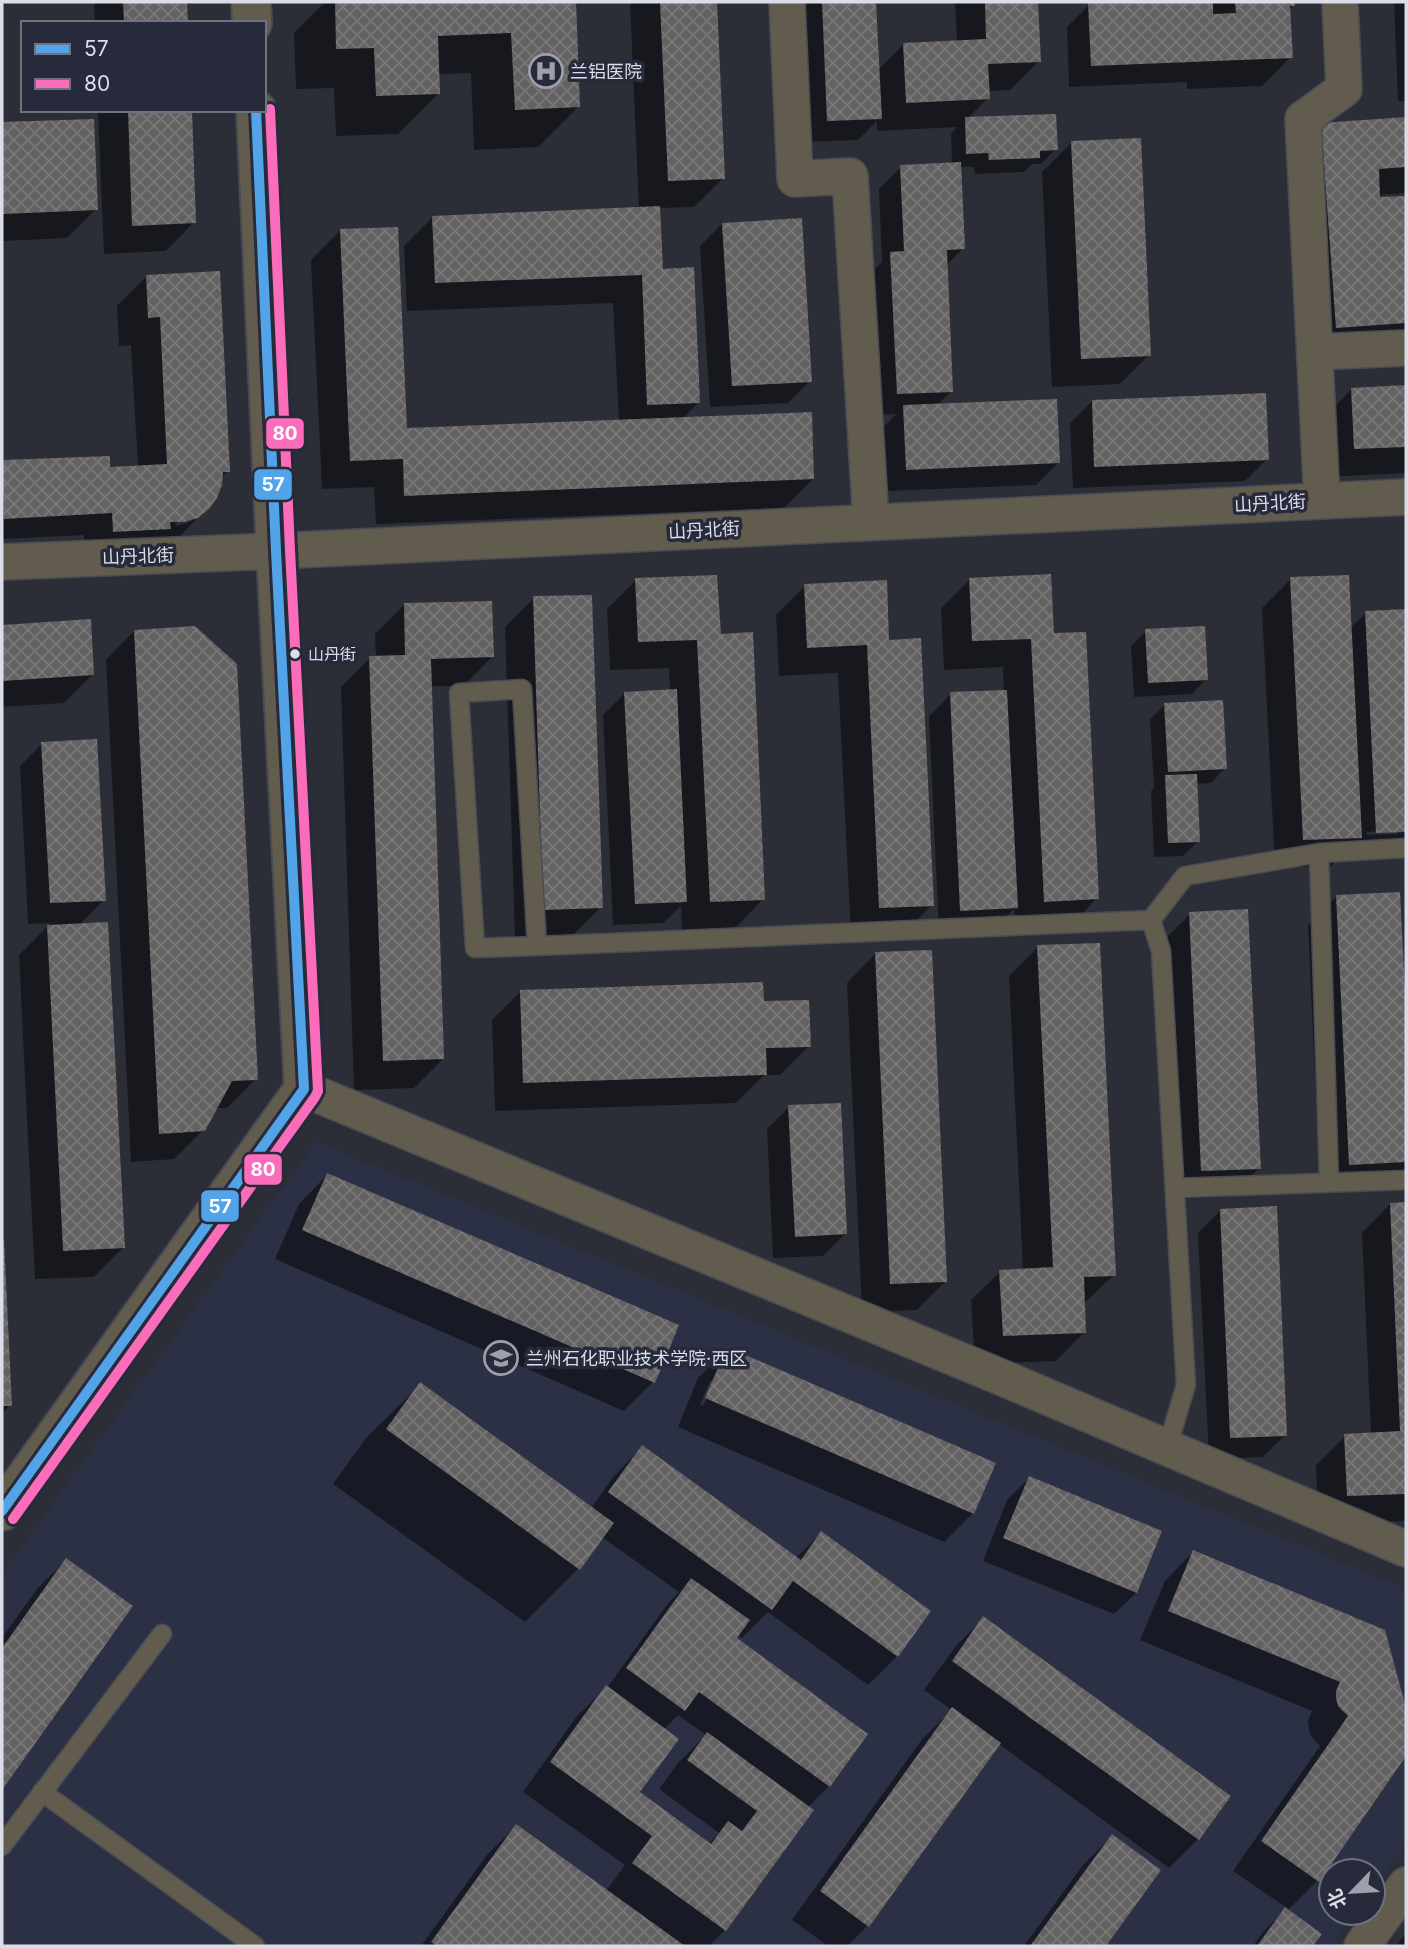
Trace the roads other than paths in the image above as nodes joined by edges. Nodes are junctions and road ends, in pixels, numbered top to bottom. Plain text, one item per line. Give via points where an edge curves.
1 (251, 2) edge
2 (787, 2) edge
3 (1340, 2) edge
4 (252, 21) edge
5 (256, 112) edge
6 (1406, 348) edge
7 (1315, 352) junction
8 (1406, 497) edge
9 (1322, 501) junction
10 (871, 522) junction
11 (276, 551) junction
12 (2, 562) edge
13 (1406, 848) edge
14 (1319, 853) junction
15 (1151, 920) junction
16 (537, 946) junction
17 (304, 1089) junction
18 (1406, 1180) edge
19 (1329, 1182) junction
20 (1175, 1188) junction
21 (1167, 1448) junction
22 (2, 1511) edge
23 (1406, 1549) edge
24 (162, 1634) dead end
25 (42, 1793) junction
26 (2, 1846) edge
27 (1406, 1885) edge
28 (255, 1946) edge
29 (1362, 1946) edge

1 - 4 street
2 - 10 street via 795,179 850,177
3 - 7 street via 1344,89 1303,119
5 - 11 street
6 - 7 street
7 - 9 street
8 - 9 street, 山丹北街
9 - 10 street, 山丹北街
10 - 11 street, 山丹北街
11 - 12 street, 山丹北街
11 - 17 street
13 - 14 lane
14 - 15 lane via 1185,876
14 - 19 lane
15 - 16 lane
15 - 20 lane via 1161,951
16 - 16 lane via 475,948 459,693 522,689
17 - 21 street
17 - 22 street
18 - 19 lane
19 - 20 lane
20 - 21 lane via 1186,1385
21 - 23 street
24 - 25 lane
25 - 26 lane
25 - 28 lane
27 - 29 street

